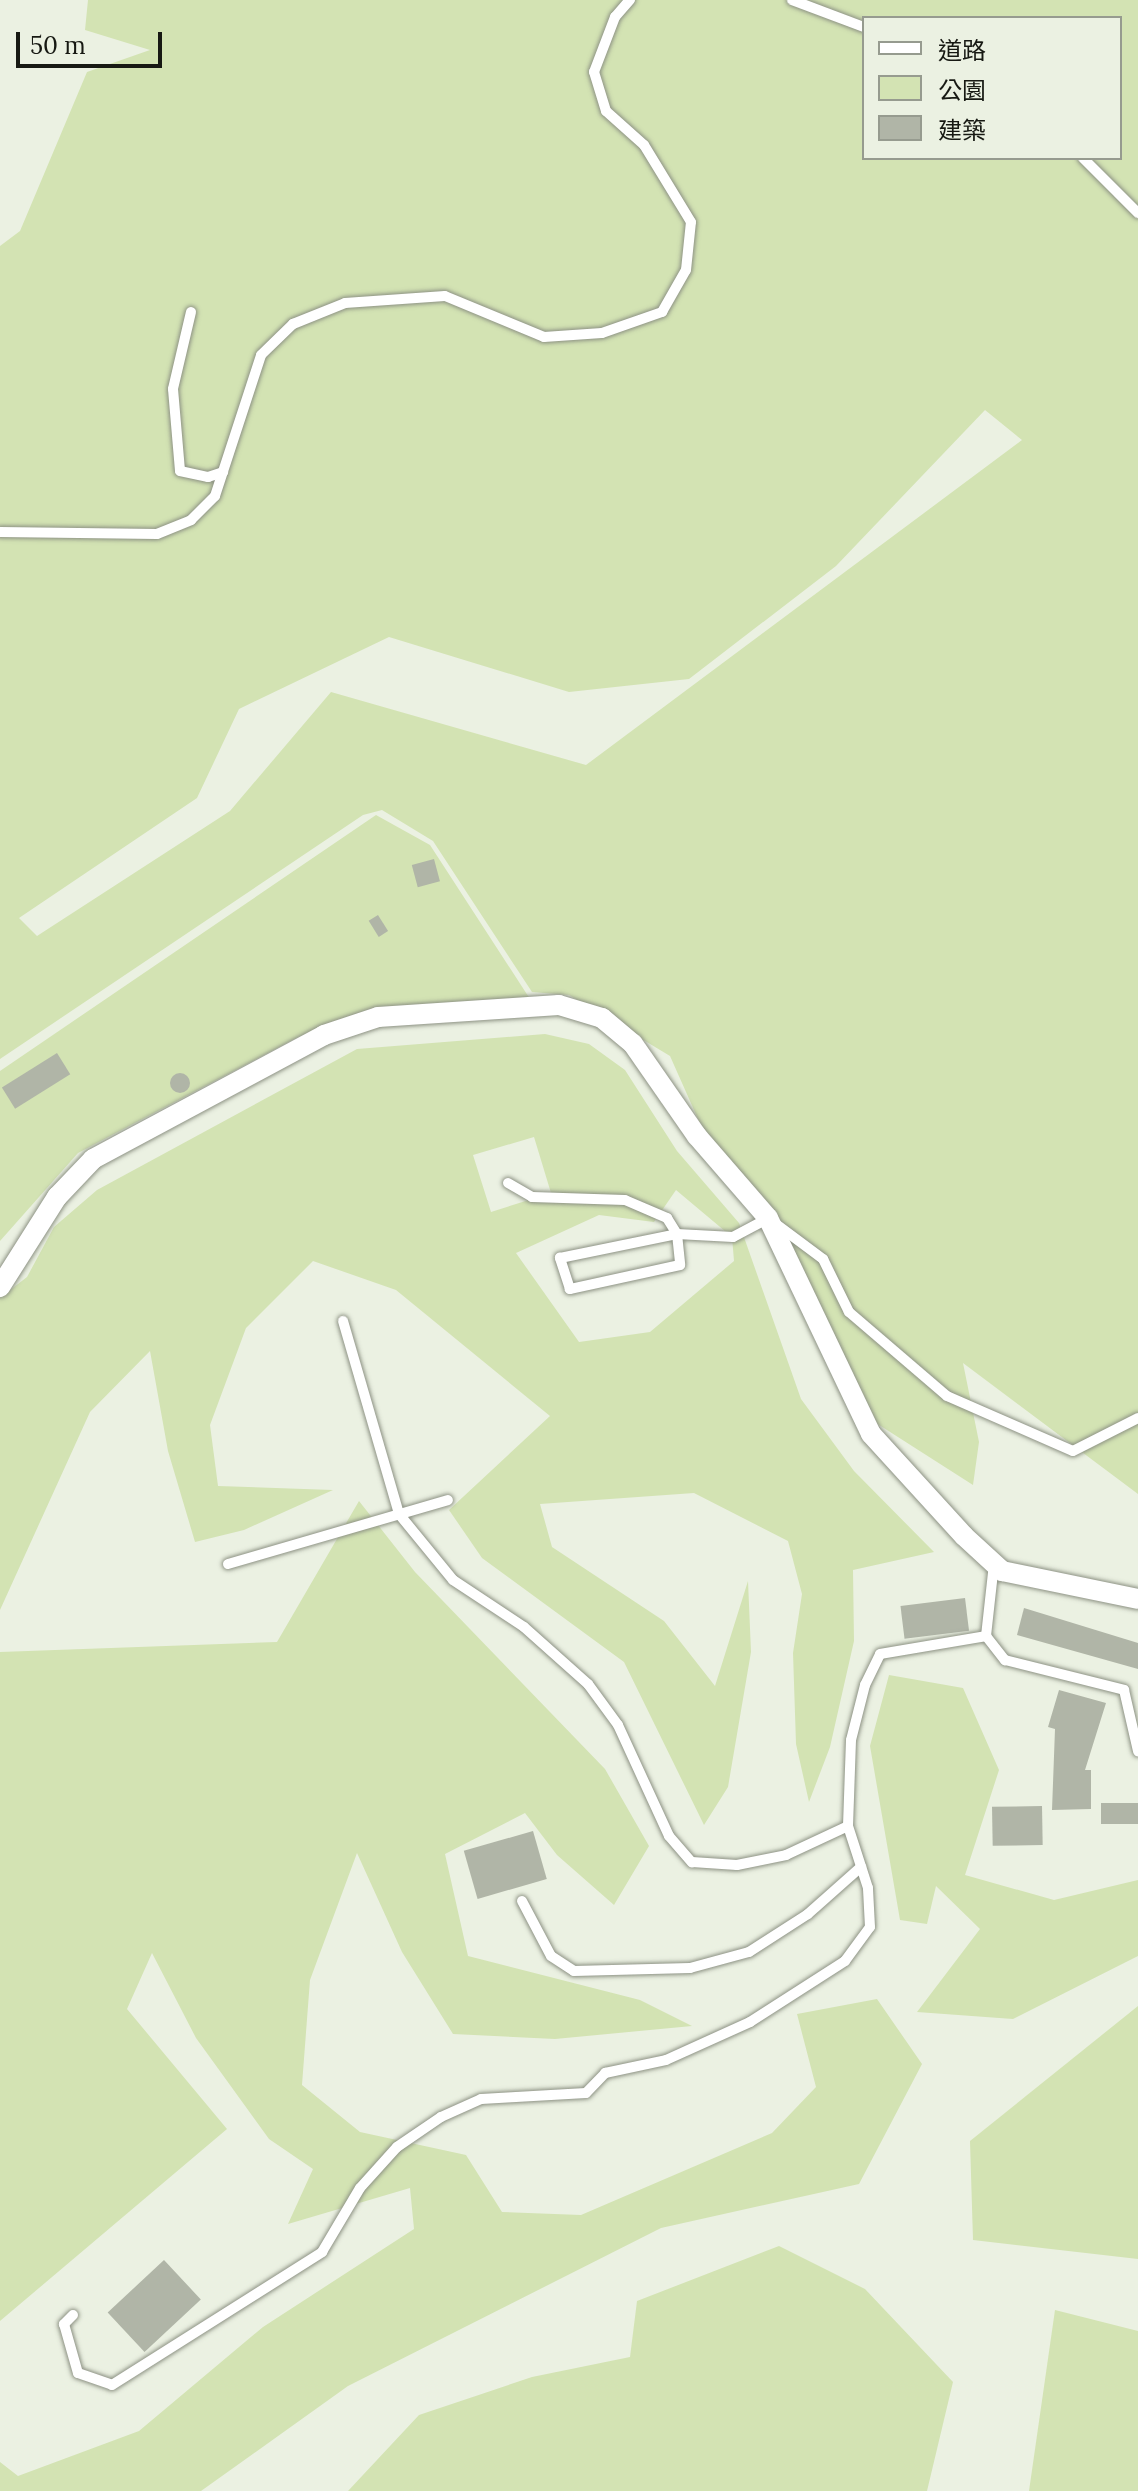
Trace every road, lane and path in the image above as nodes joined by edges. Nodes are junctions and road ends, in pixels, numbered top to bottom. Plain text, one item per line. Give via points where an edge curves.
1 (630, 0) edge
2 (792, 0) edge
3 (862, 26) edge
4 (1085, 160) edge
5 (1138, 213) edge
6 (191, 312) dead end
7 (223, 472) junction
8 (0, 532) edge
9 (508, 1183) dead end
10 (772, 1225) junction
11 (677, 1234) junction
12 (0, 1287) edge
13 (343, 1321) dead end
14 (1138, 1418) edge
15 (448, 1500) dead end
16 (399, 1514) junction
17 (228, 1564) dead end
18 (994, 1564) junction
19 (1138, 1599) edge
20 (986, 1636) junction
21 (1138, 1751) edge
22 (848, 1826) junction
23 (861, 1867) junction
24 (522, 1901) dead end
25 (73, 2315) dead end

1 - 7 lane via 615,17 594,72 606,111 644,145 691,222 686,270 662,312 602,333 544,337 445,296 345,303 293,324 261,355
2 - 3 lane
4 - 5 lane
6 - 7 lane via 173,389 180,471 208,477
7 - 8 lane via 215,496 191,520 157,534
9 - 11 lane via 532,1197 625,1200 667,1218
10 - 11 lane via 733,1237
10 - 12 street via 697,1136 633,1044 602,1018 559,1005 507,1006 354,1022 93,1159 57,1197
10 - 14 lane via 823,1259 849,1312 947,1396 1073,1451
10 - 18 street via 871,1434
11 - 11 lane via 680,1265 570,1289 560,1258
13 - 16 lane
15 - 16 lane
16 - 17 lane
16 - 22 lane via 453,1580 524,1627 588,1684 618,1725 669,1836 692,1862 737,1865 786,1855
18 - 19 street via 1002,1571
18 - 20 lane
20 - 21 lane via 1005,1660 1124,1690
20 - 22 lane via 880,1654 851,1740
22 - 23 lane
23 - 24 lane via 808,1914 749,1952 690,1968 574,1971 551,1956
23 - 25 lane via 870,1927 845,1961 750,2022 666,2060 605,2073 586,2093 481,2099 441,2117 397,2147 360,2188 322,2252 112,2385 78,2373 64,2324

